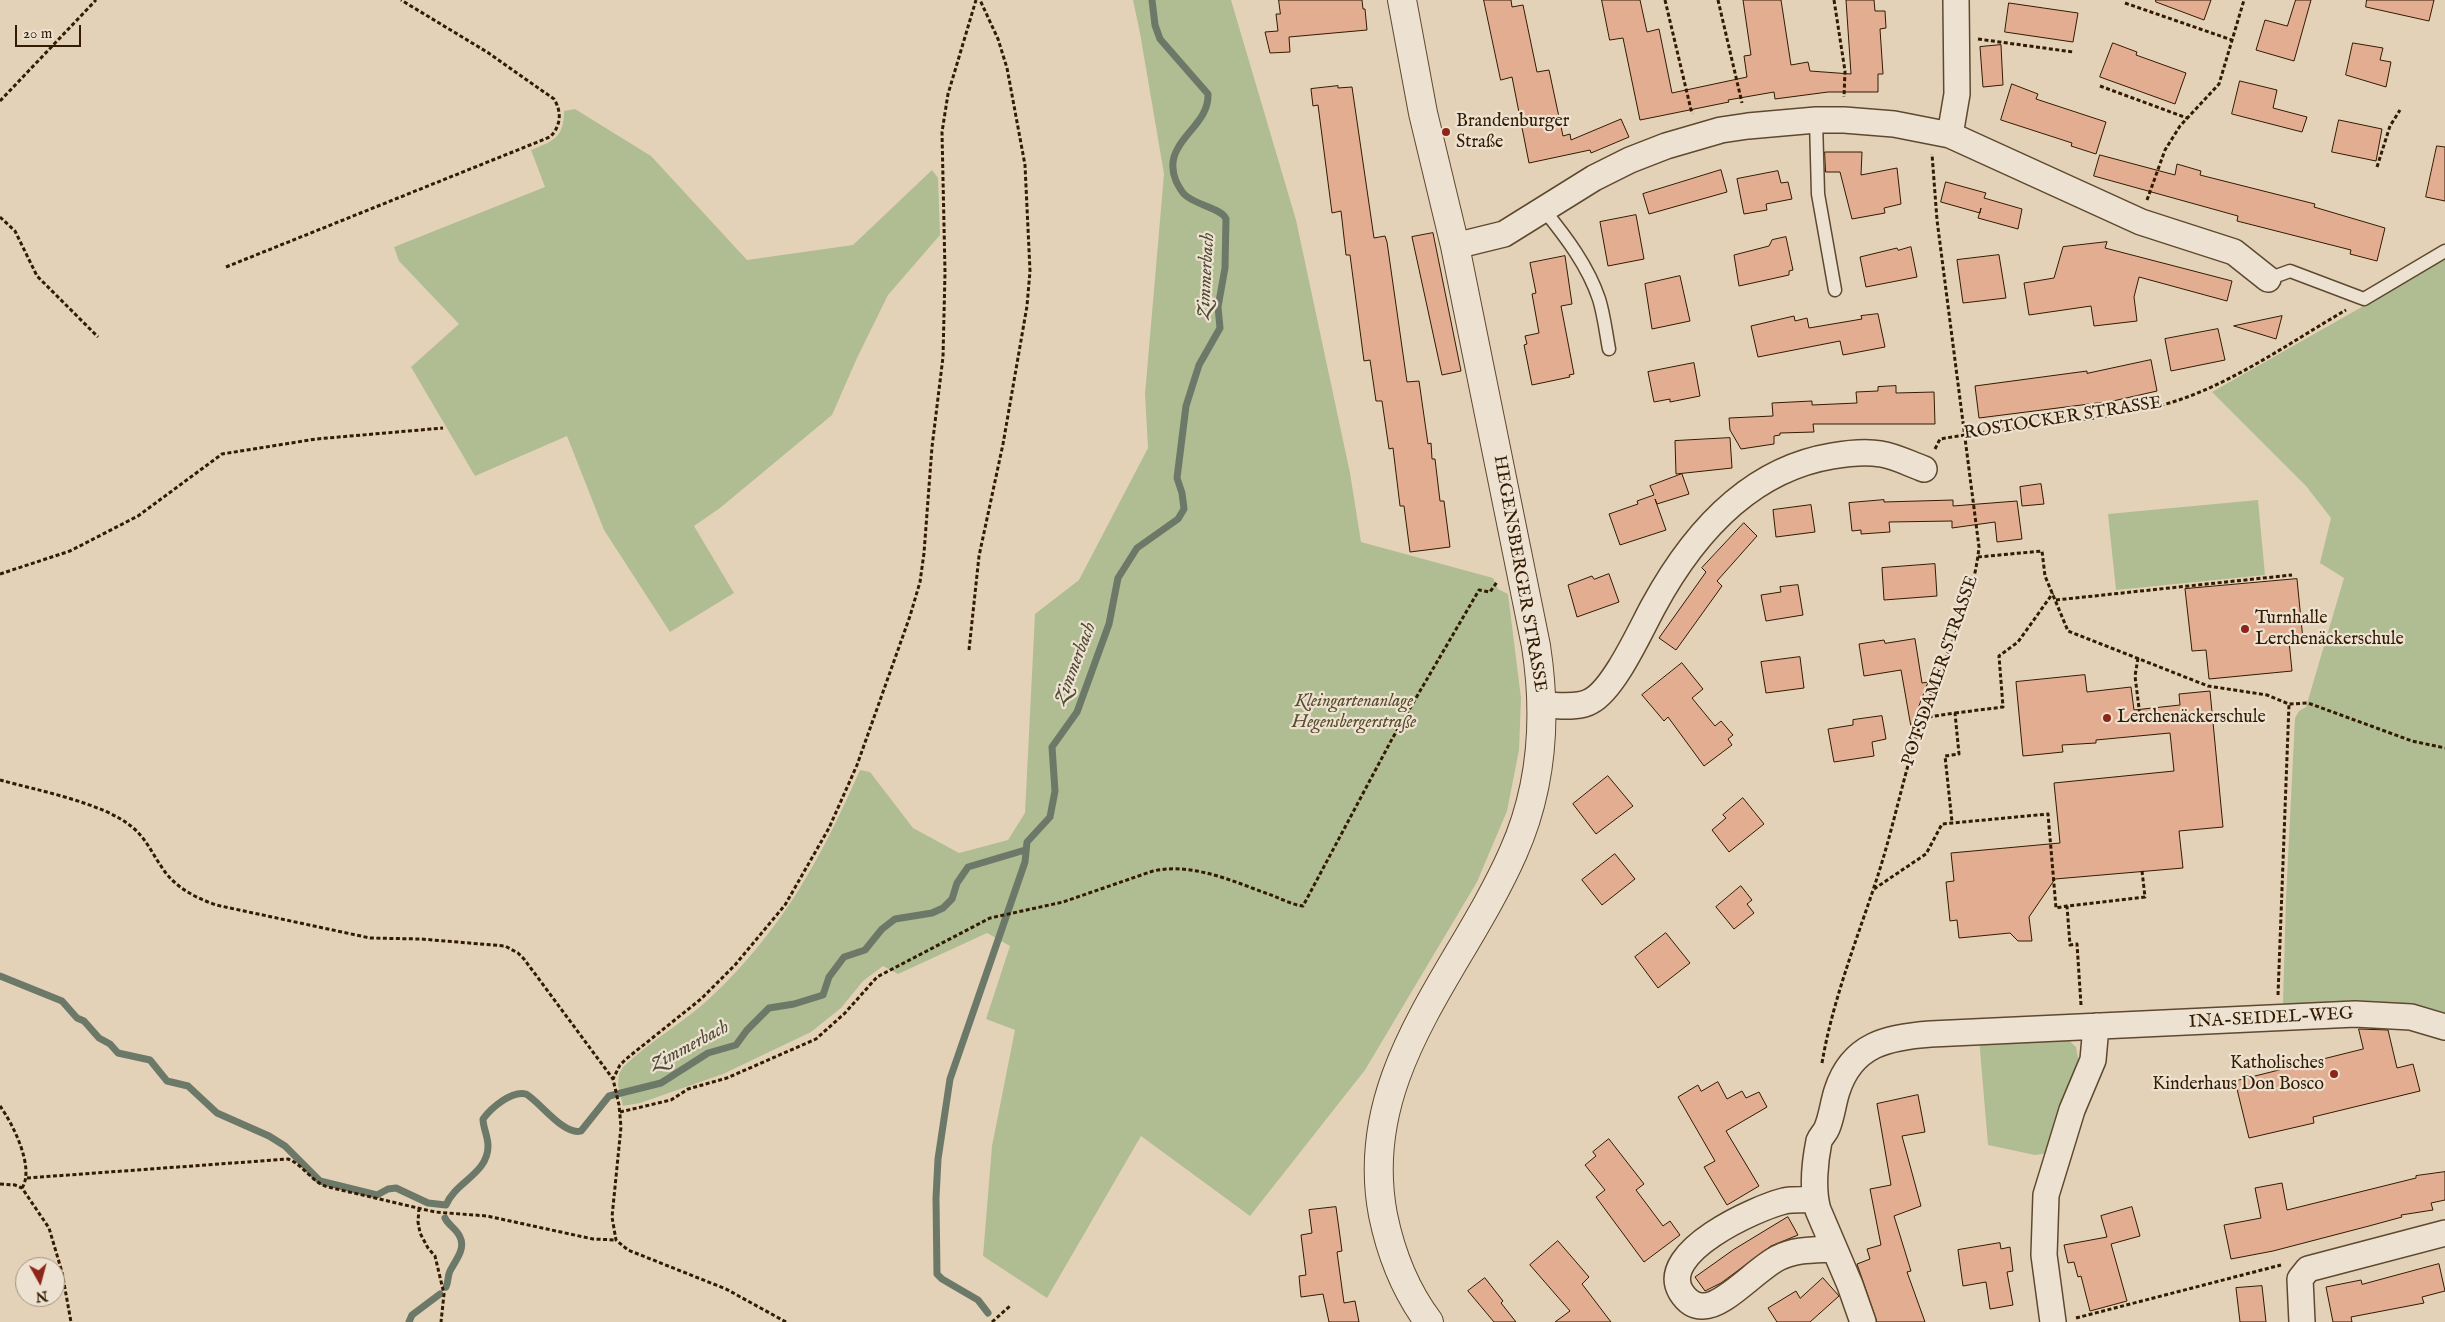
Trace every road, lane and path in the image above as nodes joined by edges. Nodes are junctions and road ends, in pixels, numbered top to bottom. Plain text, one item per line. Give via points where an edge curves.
1 (96, 0) edge
2 (401, 0) edge
3 (978, 0) edge
4 (1402, 0) edge
5 (1665, 0) edge
6 (1718, 0) edge
7 (1834, 0) edge
8 (1956, 0) edge
9 (2244, 0) edge
10 (2126, 3) dead end
11 (1955, 35) junction
12 (2232, 40) junction
13 (2073, 52) dead end
14 (2100, 86) dead end
15 (0, 100) edge
16 (2400, 110) dead end
17 (2187, 118) junction
18 (1816, 120) junction
19 (1844, 120) junction
20 (1748, 126) junction
21 (1950, 135) junction
22 (1697, 136) junction
23 (1933, 164) dead end
24 (2377, 168) dead end
25 (1544, 210) junction
26 (0, 217) edge
27 (2140, 222) junction
28 (1455, 246) junction
29 (2445, 251) edge
30 (226, 267) dead end
31 (2268, 279) joint
32 (1835, 290) dead end
33 (2364, 299) junction
34 (98, 337) dead end
35 (1609, 349) dead end
36 (443, 428) dead end
37 (1965, 436) junction
38 (1947, 438) dead end
39 (1924, 470) dead end
40 (1517, 554) junction
41 (1978, 557) junction
42 (0, 574) edge
43 (2292, 575) dead end
44 (2053, 592) junction
45 (2056, 600) junction
46 (969, 650) dead end
47 (2138, 658) junction
48 (2289, 704) junction
49 (1543, 705) junction
50 (1955, 713) junction
51 (2140, 716) dead end
52 (1922, 718) junction
53 (2445, 748) edge
54 (0, 780) edge
55 (1952, 822) junction
56 (2142, 871) dead end
57 (1873, 890) junction
58 (2067, 906) junction
59 (2278, 1019) junction
60 (2089, 1026) junction
61 (2445, 1027) edge
62 (1821, 1070) dead end
63 (613, 1079) junction
64 (0, 1106) edge
65 (620, 1112) junction
66 (27, 1178) junction
67 (0, 1184) edge
68 (22, 1188) junction
69 (1815, 1200) junction
70 (419, 1208) junction
71 (2445, 1233) edge
72 (616, 1240) junction
73 (1834, 1249) junction
74 (2304, 1271) junction
75 (1010, 1306) dead end
76 (2062, 1320) edge
77 (70, 1322) edge
78 (441, 1322) edge
79 (786, 1322) edge
80 (992, 1322) edge
81 (1429, 1322) edge
82 (1863, 1322) edge
83 (2302, 1322) edge

1 - 15 path
2 - 30 path via 487,52 554,99 560,118 556,130 550,137
3 - 46 path via 998,39 1007,68 1026,165 1030,271 1005,434 979,556
3 - 63 path via 948,94 942,132 946,272 943,357 920,582 907,625 857,765 829,828 785,905 736,965 680,1017 626,1059
4 - 28 street, HEGENSBERGER STRASSE via 1423,113
5 - 22 path
6 - 20 path
7 - 19 path via 1845,71
8 - 11 street
9 - 12 path
10 - 12 path
11 - 13 path
11 - 21 street via 1957,94
12 - 17 path via 2219,84
14 - 17 path
16 - 24 path via 2390,126
17 - 27 path via 2157,167
18 - 19 street
18 - 20 street
18 - 32 lane via 1818,194
19 - 21 street via 1894,124
20 - 22 street
21 - 27 street
22 - 25 street via 1630,160 1594,178
23 - 37 path, POTSDAMER STRASSE via 1937,220
25 - 28 street via 1504,234
25 - 35 lane via 1589,276 1599,300
26 - 34 path via 14,231 37,276
27 - 31 street via 2234,252
28 - 40 street, HEGENSBERGER STRASSE
29 - 33 lane
31 - 33 lane via 2290,271
33 - 37 path, ROSTOCKER STRASSE via 2269,355 2191,395 2154,407
36 - 42 path via 316,440 222,454 138,516 70,552
37 - 38 path, ROSTOCKER STRASSE
37 - 41 path, POTSDAMER STRASSE
39 - 49 street via 1882,454 1858,452 1817,459 1759,484 1712,521 1696,541 1658,597 1609,683 1592,701 1582,705
40 - 49 street, HEGENSBERGER STRASSE via 1536,646
40 - 65 path via 1490,592 1480,590 1462,619 1374,772 1304,906 1217,876 1169,869 1153,871 1063,902 1000,915 877,976 845,1013 816,1039 727,1078 688,1089 671,1100
41 - 44 path via 2042,551 2045,576
41 - 52 path, POTSDAMER STRASSE via 1964,610
43 - 45 path
44 - 45 path
44 - 50 path via 2018,642 1999,656 2003,707
45 - 47 path via 2068,631
47 - 48 path via 2208,686 2267,695
47 - 51 path via 2135,676
48 - 53 path via 2308,703 2404,738
48 - 59 path
49 - 81 street, HEGENSBERGER STRASSE via 1539,769 1520,837 1494,892 1424,1013 1402,1058 1381,1131 1378,1180 1385,1226 1405,1284
50 - 52 path
50 - 55 path via 1959,754 1945,756
52 - 57 path, POTSDAMER STRASSE
54 - 63 path via 98,809 126,822 145,840 172,881 216,905 370,938 487,944 512,949 524,959
55 - 57 path via 1942,824 1926,854
55 - 58 path via 2048,814 2056,908
56 - 58 path via 2145,897
57 - 62 path, POTSDAMER STRASSE via 1835,1010
58 - 60 path via 2070,945 2077,944
59 - 60 street, INA-SEIDEL-WEG
59 - 61 street, INA-SEIDEL-WEG via 2375,1014 2411,1018
60 - 69 street, INA-SEIDEL-WEG via 1922,1035 1885,1040 1866,1050 1849,1068 1837,1091 1828,1127 1820,1139
60 - 76 street via 2093,1060 2072,1110 2046,1195 2044,1255
63 - 65 path
64 - 66 path via 17,1137
65 - 72 path via 612,1217
66 - 68 path
66 - 70 path via 288,1159 323,1185
67 - 68 path
68 - 77 path via 52,1236
69 - 73 street
69 - 73 street via 1779,1202 1718,1232 1683,1261 1678,1273 1679,1288 1691,1303 1708,1307 1720,1303 1758,1271 1784,1255 1802,1250
70 - 72 path via 487,1216 593,1239
70 - 78 path via 420,1233 435,1256 444,1294
71 - 74 street
72 - 79 path via 628,1250 726,1289
73 - 82 street
74 - 76 path via 2293,1264 2285,1264
74 - 83 street via 2300,1283
75 - 80 path

